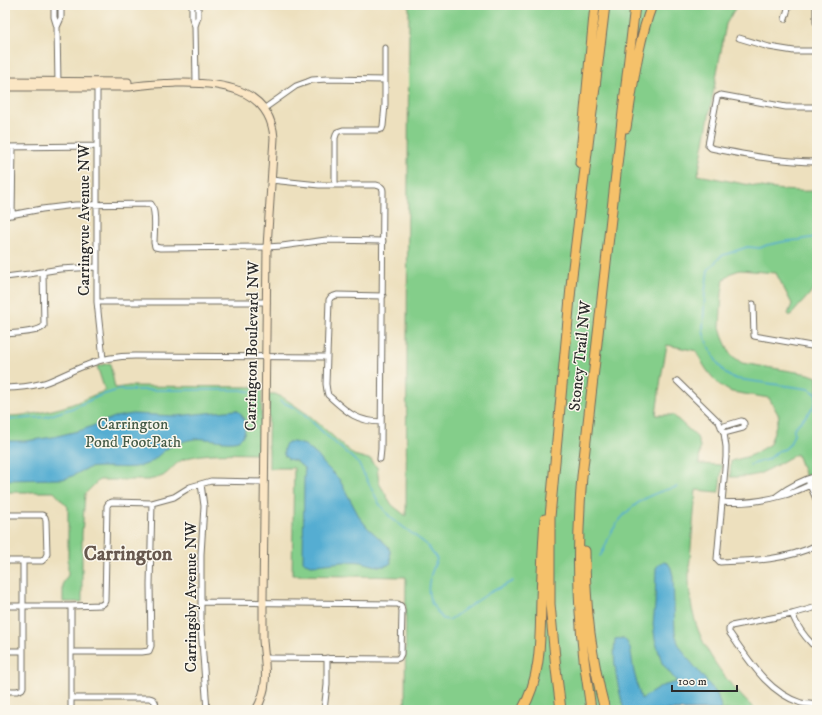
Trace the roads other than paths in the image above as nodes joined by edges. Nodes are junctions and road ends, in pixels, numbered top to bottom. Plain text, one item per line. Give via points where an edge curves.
1 (54, 5) edge
2 (61, 5) edge
3 (192, 5) edge
4 (198, 5) edge
5 (595, 5) edge
6 (605, 5) edge
7 (635, 5) edge
8 (652, 5) edge
9 (789, 5) edge
10 (816, 5) edge
11 (785, 19) dead end
12 (816, 22) dead end
13 (195, 26) junction
14 (57, 27) junction
15 (739, 38) dead end
16 (385, 48) dead end
17 (817, 51) edge
18 (5, 80) edge
19 (385, 80) junction
20 (196, 83) junction
21 (58, 84) junction
22 (97, 84) junction
23 (5, 87) edge
24 (817, 107) edge
25 (265, 108) junction
26 (97, 146) junction
27 (5, 147) edge
28 (13, 147) junction
29 (817, 162) edge
30 (271, 180) junction
31 (335, 185) junction
32 (97, 204) junction
33 (12, 215) junction
34 (5, 216) edge
35 (383, 241) junction
36 (267, 247) junction
37 (97, 267) junction
38 (43, 272) junction
39 (572, 276) junction
40 (5, 277) edge
41 (602, 292) junction
42 (383, 296) junction
43 (97, 302) junction
44 (267, 302) junction
45 (753, 304) dead end
46 (5, 334) edge
47 (817, 347) edge
48 (266, 357) junction
49 (327, 357) junction
50 (103, 359) junction
51 (563, 369) junction
52 (677, 381) dead end
53 (5, 388) edge
54 (381, 422) junction
55 (721, 427) junction
56 (724, 433) junction
57 (586, 442) junction
58 (380, 459) dead end
59 (817, 476) edge
60 (808, 479) junction
61 (264, 482) junction
62 (817, 483) edge
63 (201, 484) junction
64 (810, 485) junction
65 (774, 498) junction
66 (817, 501) edge
67 (722, 502) junction
68 (152, 503) junction
69 (5, 515) edge
70 (817, 545) edge
71 (5, 560) edge
72 (23, 561) junction
73 (201, 602) junction
74 (263, 602) junction
75 (5, 606) edge
76 (23, 606) junction
77 (71, 606) junction
78 (817, 607) edge
79 (792, 614) junction
80 (817, 644) edge
81 (5, 651) edge
82 (23, 651) junction
83 (70, 652) junction
84 (264, 658) junction
85 (327, 658) junction
86 (5, 691) edge
87 (71, 699) junction
88 (817, 705) edge
89 (71, 710) edge
90 (156, 710) edge
91 (207, 710) edge
92 (256, 710) edge
93 (324, 710) edge
94 (522, 710) edge
95 (561, 710) edge
96 (591, 710) edge
97 (605, 710) edge

1 - 14 street
2 - 14 street via 61,18
3 - 13 street
4 - 13 street
5 - 39 highway
6 - 39 highway, Stoney Trail NW
7 - 41 highway, Stoney Trail NW
8 - 41 highway via 642,37 633,88
9 - 11 street
10 - 12 street
13 - 20 street
14 - 21 street
15 - 17 street via 769,47
16 - 19 street
18 - 21 street
19 - 25 street via 312,80 292,89
19 - 31 street via 382,129 340,130 336,133
20 - 22 street
20 - 25 street via 239,91 254,98
21 - 22 street
21 - 23 street
22 - 26 street, Carringvue Avenue NW
24 - 29 street via 786,107 721,95 717,97 708,145 711,148 760,158
25 - 30 street, Carrington Boulevard NW via 274,133
26 - 28 street
26 - 32 street, Carringvue Avenue NW
27 - 28 street
28 - 33 street
30 - 31 street
30 - 36 street, Carrington Boulevard NW
31 - 35 street via 376,185 382,188
32 - 33 street via 47,208
32 - 36 street via 151,204 154,212 155,247
32 - 37 street, Carringvue Avenue NW
33 - 34 street
35 - 36 street via 326,240
35 - 42 street
36 - 44 street, Carrington Boulevard NW
37 - 38 street
37 - 43 street, Carringvue Avenue NW
38 - 40 street
38 - 46 street via 44,326 40,330
39 - 51 highway, Stoney Trail NW
41 - 57 highway, Stoney Trail NW
42 - 49 street via 331,297 328,304
42 - 54 street
43 - 44 street
43 - 50 street, Carringvue Avenue NW
44 - 48 street, Carrington Boulevard NW
45 - 47 street via 754,336
48 - 49 street
48 - 50 street via 120,356
48 - 61 street, Carrington Boulevard NW
49 - 54 street via 328,395 354,416
50 - 53 street via 57,379 25,387
51 - 94 highway via 557,397 543,544 538,663 532,687
51 - 95 highway, Stoney Trail NW via 550,517 550,604
52 - 55 street
54 - 58 street
55 - 56 street
55 - 56 street via 740,421 744,423 743,428
56 - 67 street via 726,457
57 - 96 highway, Stoney Trail NW via 580,498 579,580 584,660
57 - 97 highway via 587,607 599,690
59 - 60 street
60 - 64 street
60 - 65 street
61 - 63 street via 210,481
61 - 74 street, Carrington Boulevard NW
62 - 64 street
63 - 68 street via 190,487 174,497
63 - 73 street, Carringsby Avenue NW via 204,506
64 - 65 street
64 - 66 street
65 - 67 street via 750,502
67 - 70 street via 717,559 720,562 780,557
68 - 77 street via 109,503 105,601 101,605
68 - 83 street via 150,651
69 - 72 street via 45,517 45,558 42,561
71 - 72 street
72 - 76 street
73 - 74 street
73 - 91 street, Carringsby Avenue NW
74 - 84 street, Carrington Boulevard NW
74 - 85 street via 401,606 399,658
75 - 76 street
76 - 77 street
76 - 82 street
77 - 83 street
78 - 79 street
79 - 80 street via 802,634 812,644
79 - 88 street via 730,626 729,632 754,668 774,689 802,703
81 - 82 street
82 - 86 street via 22,690
83 - 87 street
84 - 85 street
84 - 92 street, Carrington Boulevard NW via 264,690
85 - 93 street
87 - 89 street
87 - 90 street via 150,698 156,702

